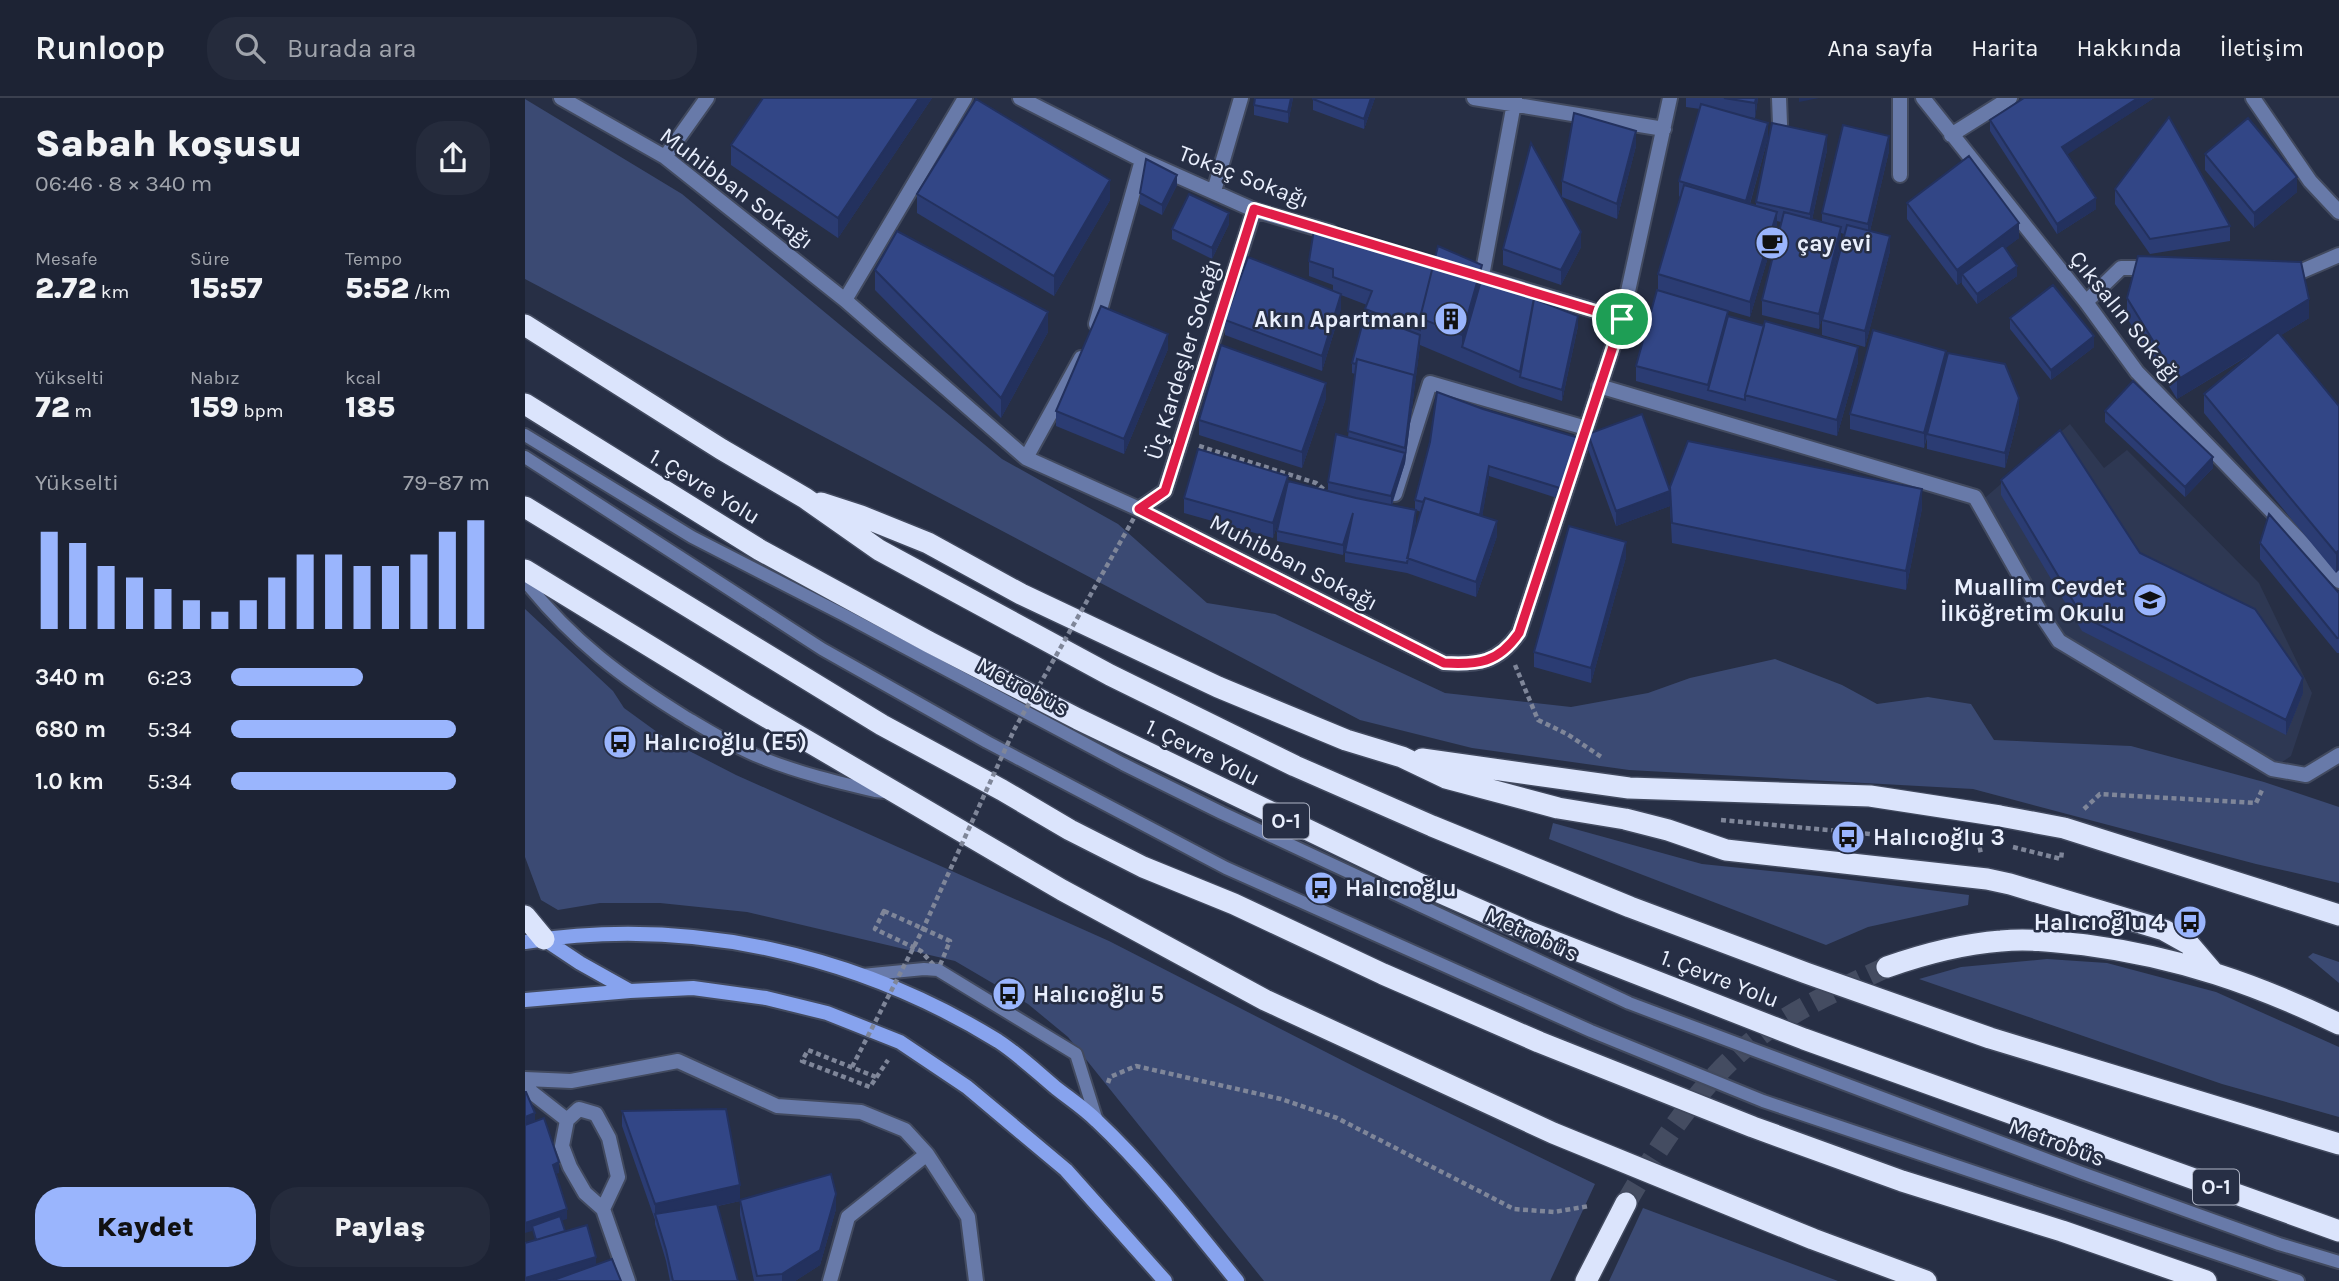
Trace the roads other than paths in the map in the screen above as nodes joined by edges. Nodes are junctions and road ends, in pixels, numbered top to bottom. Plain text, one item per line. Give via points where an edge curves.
1 (561, 98) edge
2 (707, 98) edge
3 (965, 98) edge
4 (1020, 98) edge
5 (1241, 98) edge
6 (1474, 98) edge
7 (1670, 98) edge
8 (1779, 98) edge
9 (1900, 98) edge
10 (1923, 98) edge
11 (2010, 98) edge
12 (2253, 98) edge
13 (1515, 101) edge
14 (1780, 124) edge
15 (1664, 129) junction
16 (1951, 135) junction
17 (666, 157) junction
18 (1142, 160) junction
19 (1900, 175) dead end
20 (1214, 191) junction
21 (1254, 209) junction
22 (2339, 212) edge
23 (1348, 237) edge
24 (2339, 255) edge
25 (1455, 268) edge
26 (2163, 269) edge
27 (2274, 270) edge
28 (1482, 276) junction
29 (845, 300) junction
30 (2085, 302) junction
31 (1622, 319) junction
32 (525, 326) edge
33 (1599, 386) junction
34 (525, 404) edge
35 (1586, 428) junction
36 (525, 435) edge
37 (525, 457) edge
38 (1026, 458) junction
39 (804, 498) junction
40 (1391, 506) edge
41 (525, 507) edge
42 (1139, 509) junction
43 (525, 570) edge
44 (525, 581) edge
45 (2339, 581) edge
46 (2339, 755) edge
47 (1402, 757) junction
48 (896, 792) junction
49 (2339, 915) edge
50 (525, 916) edge
51 (535, 940) edge
52 (1887, 967) tunnel mouth
53 (2212, 971) junction
54 (862, 975) junction
55 (630, 991) junction
56 (525, 1000) edge
57 (2339, 1024) edge
58 (525, 1079) edge
59 (525, 1087) edge
60 (568, 1120) junction
61 (1097, 1121) junction
62 (2339, 1144) edge
63 (927, 1154) junction
64 (1626, 1203) tunnel mouth
65 (603, 1209) junction
66 (2339, 1231) edge
67 (2339, 1262) edge
68 (628, 1281) edge
69 (829, 1281) edge
70 (976, 1281) edge
71 (1165, 1281) edge
72 (1237, 1281) edge
73 (1586, 1281) edge
74 (1926, 1281) edge
75 (2206, 1281) edge
76 (2298, 1281) edge

1 - 17 street, Muhibban Sokağı
2 - 17 street
3 - 29 street
4 - 18 street, Tokaç Sokağı
5 - 20 street
6 - 13 street
7 - 15 street
8 - 14 street
9 - 19 street
10 - 16 street, Çıksalın Sokağı
11 - 16 street
12 - 22 street via 2311,181
13 - 15 street
13 - 28 street
15 - 31 street
16 - 30 street, Çıksalın Sokağı
17 - 29 street, Muhibban Sokağı
18 - 20 street, Tokaç Sokağı
18 - 38 street via 1089,343
20 - 21 street, Tokaç Sokağı
21 - 23 street, Tokaç Sokağı
21 - 42 street, Üç Kardeşler Sokağı via 1165,491
24 - 27 street via 2302,271
25 - 28 street
26 - 30 street via 2121,268
28 - 31 street
29 - 38 street, Muhibban Sokağı
30 - 45 street, Çıksalın Sokağı via 2137,372
31 - 33 street
32 - 39 highway
33 - 35 street
33 - 46 street via 1975,497 2059,641 2272,769 2306,775
34 - 66 highway, 1. Çevre Yolu / O-1 via 759,550 929,642 1416,883 1804,1039
35 - 40 street via 1430,383
35 - 42 street, Muhibban Sokağı via 1519,633 1498,656 1472,665 1444,663
36 - 67 lane, Metrobüs via 692,537 1222,813 1629,1003 2081,1174
37 - 76 lane via 822,649 1226,868 1566,1020 1763,1101
38 - 42 street, Muhibban Sokağı
39 - 47 highway via 928,543 1021,594 1218,687 1346,740
39 - 62 highway via 879,550 1110,675 1295,766 1432,826 1630,908 1977,1034
41 - 75 highway via 882,725 1143,867 1539,1042 1753,1127
43 - 48 highway
44 - 48 lane via 547,609 612,670 703,728 760,758 804,774
47 - 49 highway via 1622,787 1870,796 2000,816 2064,828
47 - 53 highway via 1446,778 1558,808 1668,830 1726,850 2010,884 2164,930 2189,944
48 - 74 highway via 1062,890 1265,1000 1553,1133
50 - 51 highway
51 - 54 main road via 647,932 739,942
51 - 55 main road
52 - 53 highway via 1963,946 2030,940 2136,953
53 - 57 highway
54 - 61 main road via 932,1004 1000,1042
54 - 61 lane via 938,970 1076,1054
55 - 56 main road
55 - 71 main road via 693,988 766,998 827,1013 901,1042 967,1087 1066,1170
58 - 63 street via 571,1081 678,1062 778,1106 861,1112 905,1130
59 - 60 street
60 - 65 street via 562,1146 570,1167 585,1193
60 - 65 street via 579,1109 596,1114 609,1138 618,1177
61 - 72 main road
63 - 69 street via 848,1217
63 - 70 street via 968,1217
64 - 73 highway
65 - 68 street

